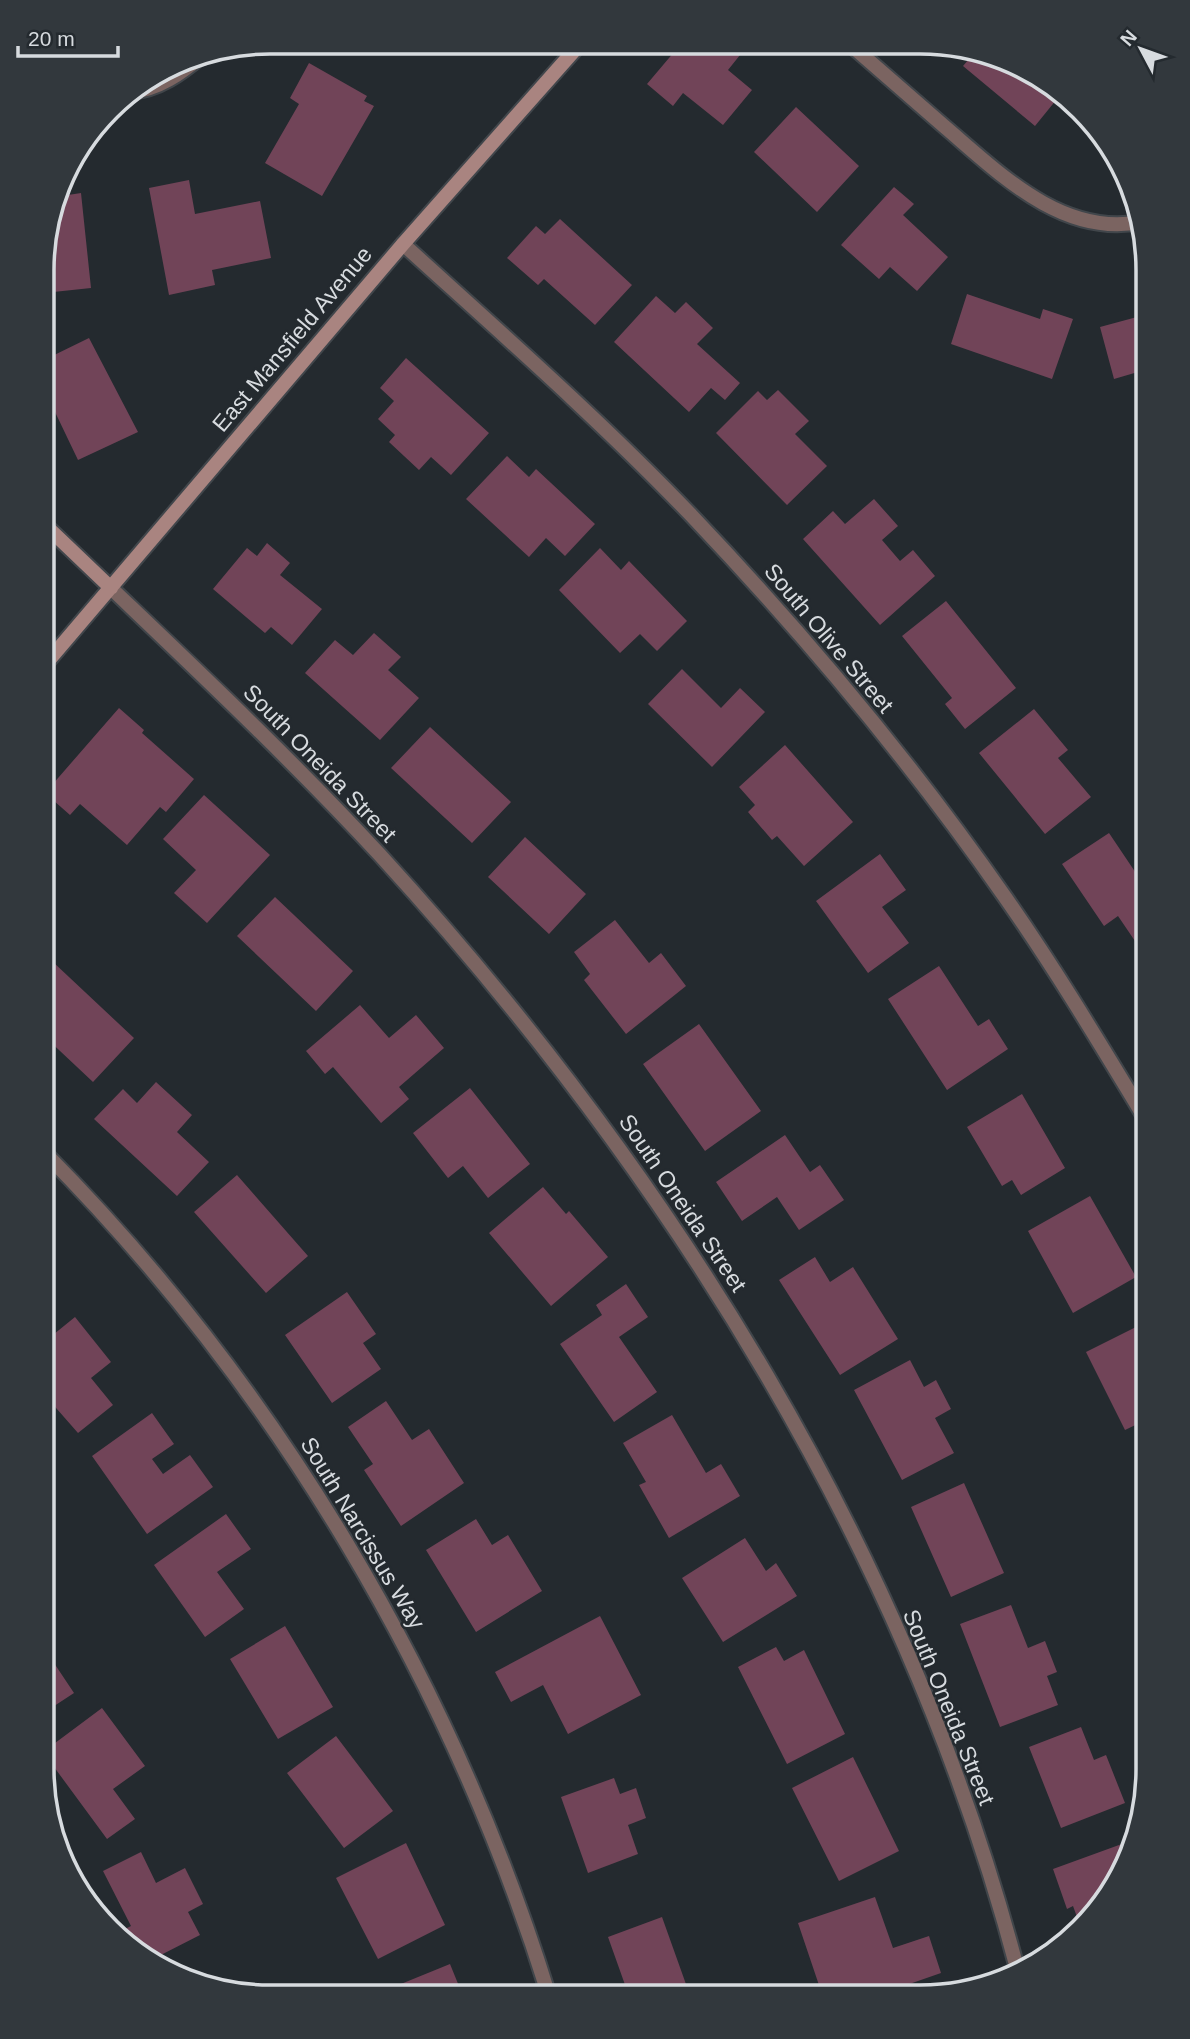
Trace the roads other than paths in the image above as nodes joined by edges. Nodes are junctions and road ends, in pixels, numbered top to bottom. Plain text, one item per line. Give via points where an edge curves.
1 (861, 54) edge
2 (571, 55) edge
3 (1131, 223) edge
4 (403, 244) junction
5 (54, 534) edge
6 (111, 588) junction
7 (54, 654) edge
8 (1135, 1102) edge
9 (54, 1163) edge
10 (1015, 1962) edge
11 (546, 1985) edge

1 - 3 street via 1028,194 1077,217
2 - 4 street, East Mansfield Avenue
4 - 6 street, East Mansfield Avenue
4 - 8 street, South Olive Street via 621,445 716,542 819,658 1004,896
5 - 6 street
6 - 7 street, East Mansfield Avenue
6 - 10 street, South Oneida Street via 296,768 501,995 586,1102 750,1342 800,1429 923,1692 1000,1904
9 - 11 street, South Narcissus Way via 174,1298 262,1413 331,1517 399,1634 466,1774 521,1905

